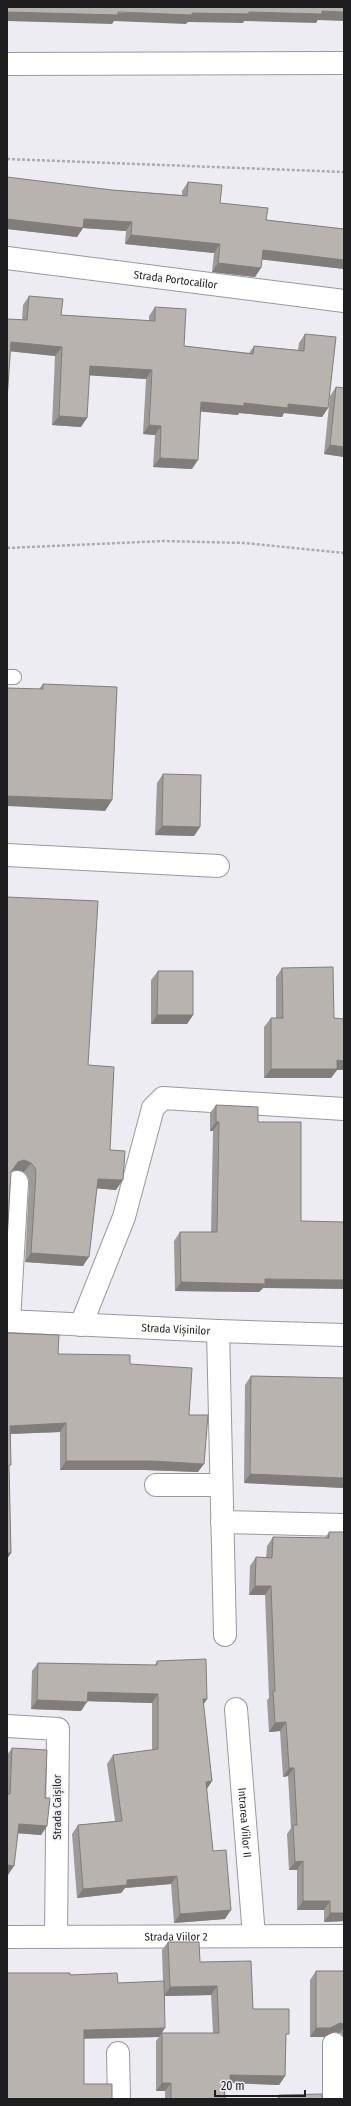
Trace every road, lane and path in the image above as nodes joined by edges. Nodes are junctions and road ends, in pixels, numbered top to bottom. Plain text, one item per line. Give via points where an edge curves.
1 (344, 63) edge
2 (7, 64) edge
3 (7, 159) edge
4 (344, 172) edge
5 (7, 258) edge
6 (344, 301) edge
7 (7, 548) edge
8 (344, 553) edge
9 (7, 855) edge
10 (218, 866) dead end
11 (344, 1109) edge
12 (17, 1182) dead end
13 (8, 1321) edge
14 (81, 1325) junction
15 (218, 1331) junction
16 (344, 1334) edge
17 (156, 1485) dead end
18 (221, 1485) junction
19 (222, 1522) junction
20 (344, 1525) edge
21 (224, 1634) dead end
22 (236, 1709) dead end
23 (7, 1726) edge
24 (254, 1936) junction
25 (344, 1936) edge
26 (7, 1937) edge
27 (56, 1937) junction
28 (334, 2044) dead end
29 (118, 2053) dead end
30 (119, 2099) edge
31 (334, 2099) edge

1 - 2 street
3 - 4 path
5 - 6 street, Strada Portocalilor
7 - 8 path via 164,541 245,543
9 - 10 street
11 - 14 street via 163,1098 153,1108 124,1217
12 - 13 street
13 - 14 street, Strada Vișinilor
14 - 15 street, Strada Vișinilor
15 - 16 street, Strada Vișinilor
15 - 18 street
17 - 18 street
18 - 19 street
19 - 20 street
19 - 21 street
22 - 24 street, Intrarea Viilor II
23 - 27 street, Strada Caișilor via 58,1729
24 - 25 street, Strada Viilor 2
24 - 27 street, Strada Viilor 2
26 - 27 street, Strada Viilor 2
28 - 31 street
29 - 30 street

